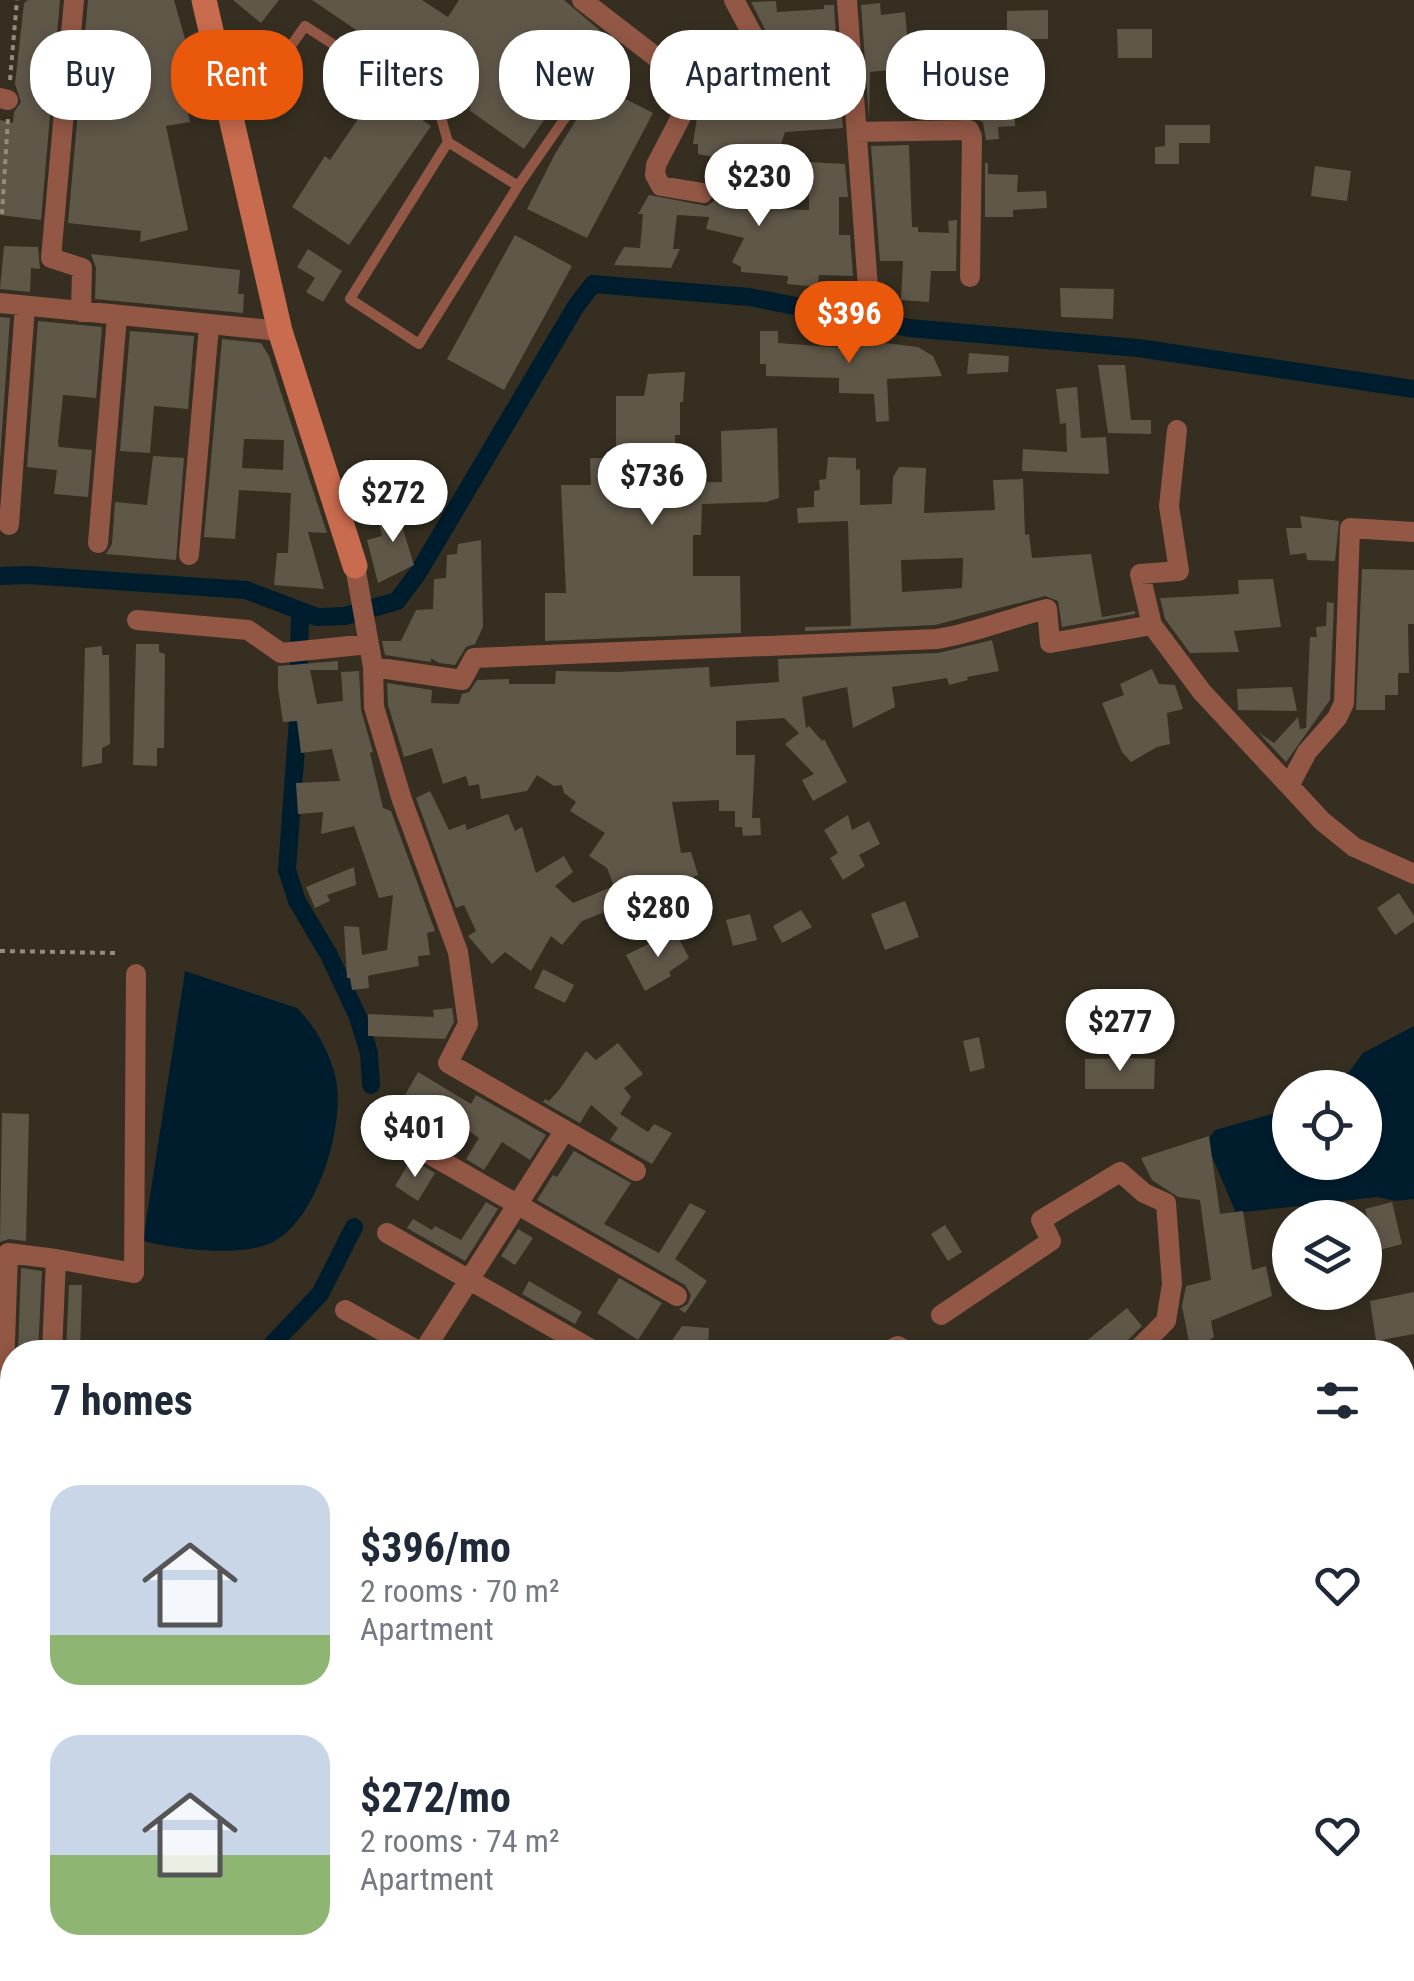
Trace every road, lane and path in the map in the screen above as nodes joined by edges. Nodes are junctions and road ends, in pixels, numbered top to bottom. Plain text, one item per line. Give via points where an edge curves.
1 (17, 0) edge
2 (74, 0) edge
3 (204, 0) edge
4 (582, 0) edge
5 (734, 0) edge
6 (847, 0) edge
7 (750, 30) edge
8 (849, 30) edge
9 (650, 52) edge
10 (4, 99) edge
11 (564, 120) edge
12 (679, 120) edge
13 (856, 120) edge
14 (232, 129) junction
15 (857, 132) junction
16 (448, 142) junction
17 (518, 186) junction
18 (702, 193) dead end
19 (2, 214) edge
20 (970, 276) dead end
21 (868, 288) dead end
22 (0, 303) edge
23 (24, 306) junction
24 (80, 312) junction
25 (116, 316) junction
26 (209, 326) junction
27 (280, 331) junction
28 (1177, 430) dead end
29 (9, 525) dead end
30 (1414, 532) edge
31 (98, 542) dead end
32 (189, 555) dead end
33 (356, 566) joint
34 (137, 620) dead end
35 (1152, 626) junction
36 (368, 639) junction
37 (373, 667) junction
38 (1290, 784) junction
39 (1414, 874) edge
40 (0, 951) edge
41 (116, 953) dead end
42 (136, 974) dead end
43 (565, 1130) junction
44 (417, 1147) dead end
45 (636, 1170) dead end
46 (518, 1204) junction
47 (388, 1233) dead end
48 (4, 1253) edge
49 (56, 1259) junction
50 (470, 1280) junction
51 (676, 1296) dead end
52 (346, 1310) dead end
53 (941, 1315) dead end
54 (4, 1340) edge
55 (53, 1340) edge
56 (400, 1340) edge
57 (430, 1340) edge
58 (575, 1340) edge
59 (1147, 1340) edge

1 - 10 path
2 - 24 street via 51,258 82,268
3 - 14 street
4 - 9 street
5 - 7 street
6 - 8 street
10 - 19 path
11 - 17 lane
12 - 18 street via 655,175 662,186
13 - 15 street
14 - 16 lane via 306,26 440,114
14 - 27 street
15 - 20 street via 968,130
15 - 21 street
16 - 17 lane
16 - 17 lane via 350,298 419,344
22 - 23 street
23 - 24 street
23 - 29 street
24 - 25 street
25 - 26 street
25 - 31 street
26 - 27 street
26 - 32 street
27 - 33 street
28 - 35 street via 1168,506 1179,571 1140,574
30 - 38 street via 1350,528 1344,703
33 - 36 street
34 - 36 street via 248,630 281,653
35 - 37 street via 1050,644 1046,609 936,639 474,658 462,680
35 - 38 street via 1202,692
36 - 37 street
37 - 43 street via 379,725 458,952 468,1024 448,1063
38 - 39 street via 1354,847
40 - 41 path
42 - 49 street via 134,1273
43 - 45 street
43 - 46 street
44 - 46 street
46 - 50 street
46 - 51 street
47 - 50 street
48 - 49 street
48 - 54 street
49 - 55 street
50 - 57 street
50 - 58 street
52 - 56 street
53 - 59 street via 1052,1241 1041,1220 1120,1172 1166,1203 1172,1284 1166,1322

